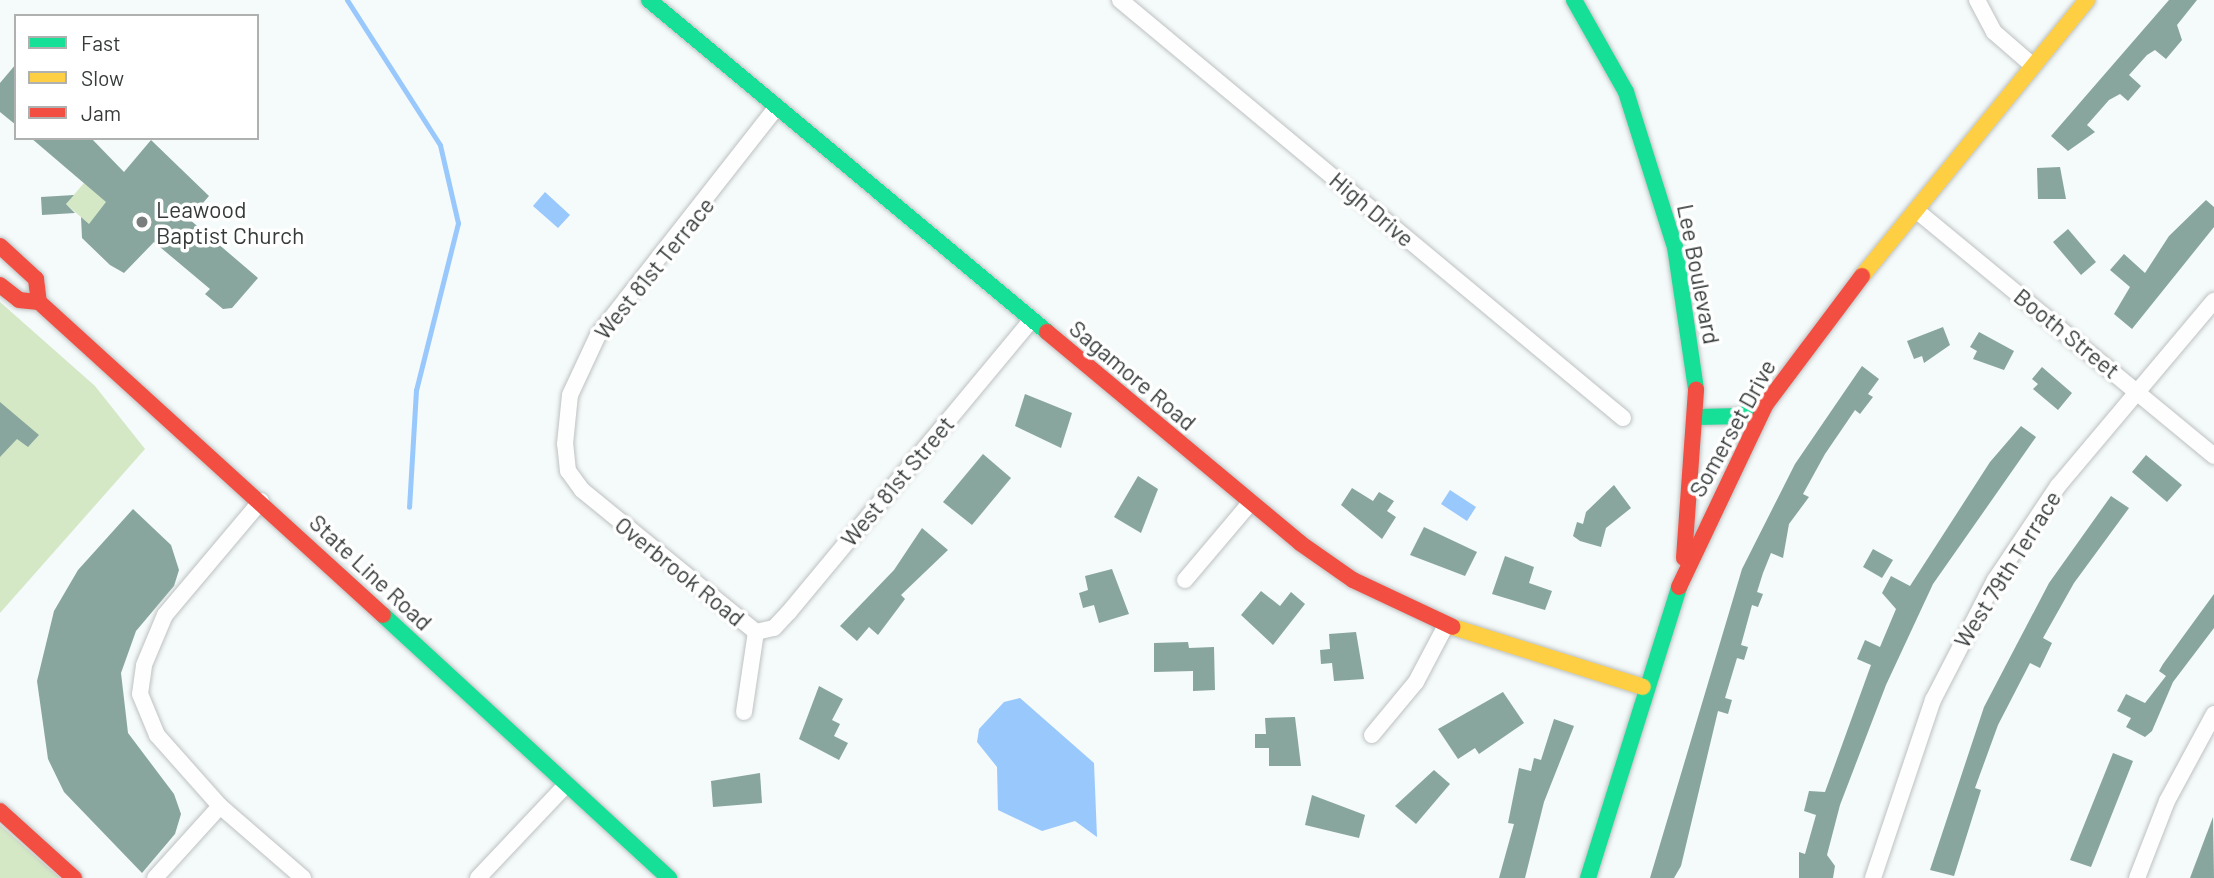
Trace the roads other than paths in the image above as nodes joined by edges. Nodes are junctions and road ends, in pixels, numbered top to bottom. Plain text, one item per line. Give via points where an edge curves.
1 (649, 0) edge
2 (1120, 0) edge
3 (1574, 0) edge
4 (1977, 0) edge
5 (2087, 0) edge
6 (2032, 65) junction
7 (777, 107) junction
8 (1917, 211) junction
9 (0, 246) edge
10 (0, 285) edge
11 (2214, 301) edge
12 (38, 302) junction
13 (1031, 320) junction
14 (2138, 391) junction
15 (1766, 404) junction
16 (1697, 417) junction
17 (1623, 418) dead end
18 (565, 443) joint
19 (2214, 456) edge
20 (261, 501) junction
21 (1251, 502) junction
22 (1683, 575) junction
23 (1185, 580) dead end
24 (1446, 625) junction
25 (756, 632) junction
26 (1643, 687) junction
27 (744, 712) dead end
28 (2214, 714) edge
29 (1372, 735) dead end
30 (567, 783) junction
31 (220, 806) junction
32 (0, 811) edge
33 (74, 878) edge
34 (155, 878) edge
35 (303, 878) edge
36 (478, 878) edge
37 (669, 878) edge
38 (1588, 878) edge
39 (1873, 878) edge
40 (2137, 878) edge

1 - 7 street, Sagamore Road
2 - 17 street, High Drive
3 - 16 street, Lee Boulevard via 1626,93 1652,161 1675,247
4 - 6 street via 1994,32
5 - 6 street, Somerset Drive
6 - 8 street, Somerset Drive
7 - 13 street, Sagamore Road
7 - 18 street, West 81st Terrace via 598,335 570,395
8 - 14 street, Booth Street
8 - 15 street, Somerset Drive
9 - 12 street, State Line Road via 36,279
10 - 12 street, State Line Road via 19,300
11 - 14 street, West 79th Terrace
12 - 20 street, State Line Road
13 - 21 street, Sagamore Road
13 - 25 street, West 81st Street via 789,612 774,628
14 - 19 street, Booth Street
14 - 39 street, West 79th Terrace via 2028,527 1960,642 1907,764
15 - 16 street via 1741,415
15 - 22 street, Somerset Drive
16 - 22 street, Lee Boulevard
18 - 25 street, Overbrook Road via 568,471 582,490
20 - 30 street, State Line Road
20 - 31 street via 165,615 144,665 140,694 157,735
21 - 23 street
21 - 24 street, Sagamore Road via 1353,580
22 - 26 street, Somerset Drive
24 - 26 street, Sagamore Road
24 - 29 street via 1416,682
25 - 27 street, Overbrook Road
26 - 38 street, Somerset Drive
28 - 40 street via 2167,801
30 - 36 street
30 - 37 street, State Line Road
31 - 34 street
31 - 35 street
32 - 33 street

